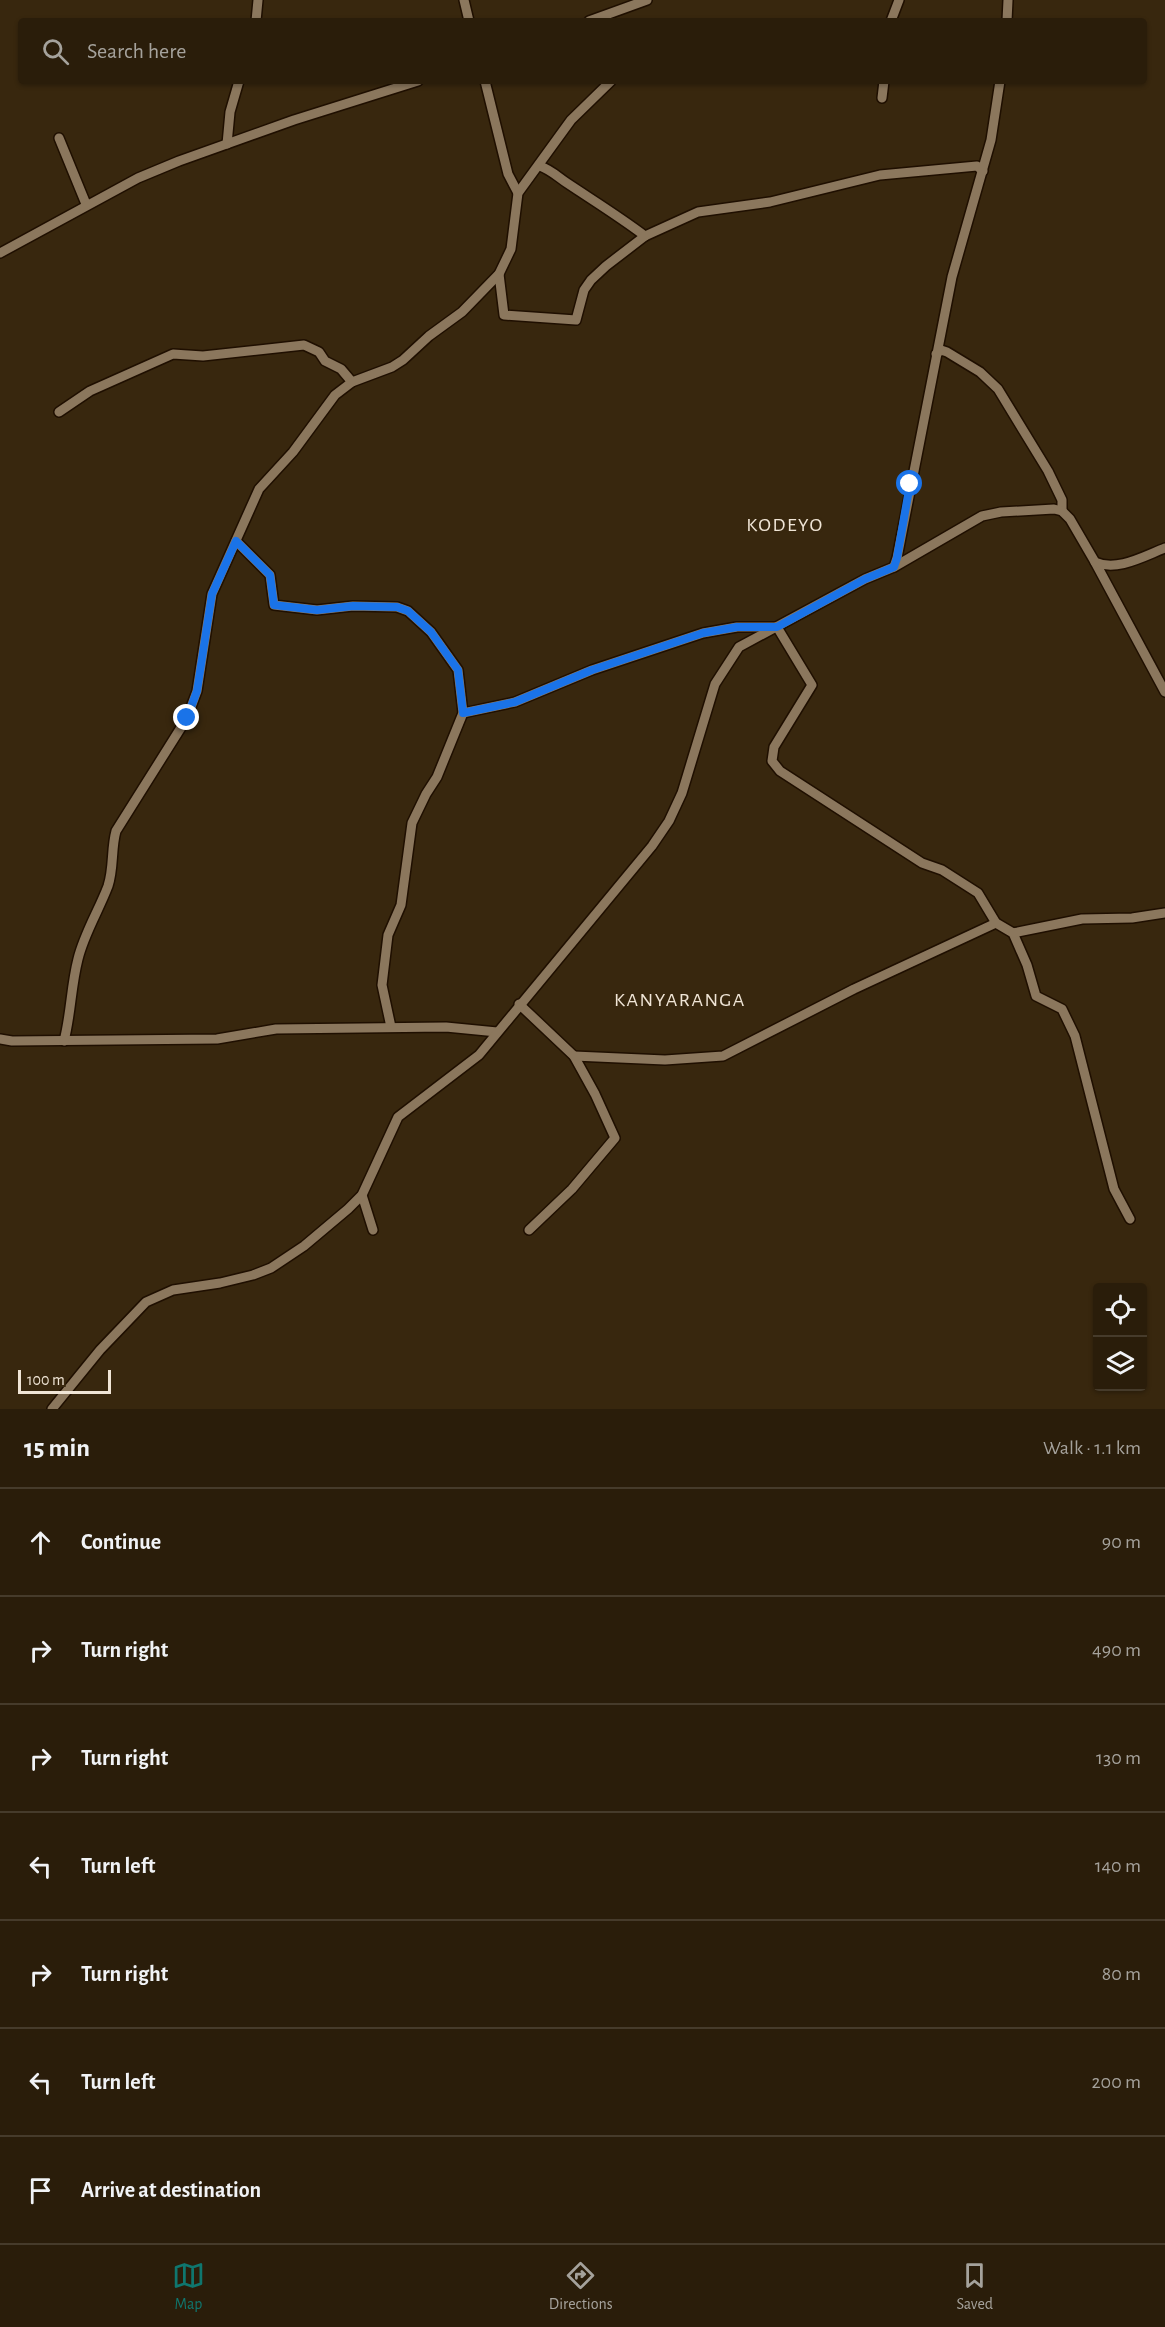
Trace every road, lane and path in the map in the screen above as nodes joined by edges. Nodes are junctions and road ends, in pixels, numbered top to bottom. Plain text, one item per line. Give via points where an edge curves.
1 (258, 0) edge
2 (464, 0) edge
3 (647, 0) edge
4 (899, 0) edge
5 (1008, 0) edge
6 (620, 5) edge
7 (256, 18) edge
8 (468, 18) edge
9 (595, 18) edge
10 (892, 18) edge
11 (1007, 18) edge
12 (238, 84) edge
13 (409, 84) edge
14 (486, 84) edge
15 (608, 84) edge
16 (884, 84) edge
17 (1000, 84) edge
18 (882, 98) dead end
19 (59, 138) dead end
20 (227, 144) junction
21 (540, 166) junction
22 (983, 171) junction
23 (518, 193) junction
24 (86, 204) junction
25 (645, 236) junction
26 (0, 253) edge
27 (499, 274) junction
28 (936, 354) junction
29 (352, 382) junction
30 (59, 412) dead end
31 (1062, 511) junction
32 (236, 541) junction
33 (1165, 548) edge
34 (1095, 562) junction
35 (894, 567) junction
36 (777, 627) junction
37 (1165, 692) edge
38 (463, 713) junction
39 (1165, 913) edge
40 (996, 923) junction
41 (1012, 933) junction
42 (519, 1004) junction
43 (391, 1027) junction
44 (497, 1032) junction
45 (0, 1039) edge
46 (64, 1041) junction
47 (574, 1056) junction
48 (362, 1195) junction
49 (1130, 1219) dead end
50 (373, 1230) dead end
51 (529, 1230) dead end
52 (52, 1409) edge

1 - 7 street
2 - 8 street
3 - 6 street
4 - 10 street
5 - 11 street
6 - 9 street
12 - 20 street
13 - 20 street
14 - 23 street via 508,174
15 - 21 street via 571,120
16 - 18 street
17 - 22 street via 992,140
19 - 24 street
20 - 24 street via 138,178
21 - 23 street
21 - 25 street
22 - 25 street via 976,166 880,175 770,202 698,212
22 - 28 street via 952,277
23 - 27 street via 512,249
24 - 26 street
25 - 27 street via 591,280 584,290 576,320 504,315
27 - 29 street via 462,312 403,360
28 - 31 street via 941,350 947,352 980,372 998,389 1048,471 1062,500
28 - 35 street
29 - 30 street via 319,352 304,345 203,356 173,354 90,391
29 - 32 street via 335,395 259,489
31 - 34 street
31 - 35 street via 1022,510 982,516
32 - 38 street via 270,575 274,605 317,610 397,607 408,611 431,632 458,670
32 - 46 street via 212,594 197,691 187,718 116,831 108,884 78,958
33 - 34 street via 1113,567
34 - 37 street
35 - 36 street
36 - 38 street via 737,627 703,633 592,670 515,702
36 - 40 street via 812,685 774,747 772,761 780,771 922,863 942,870 978,893
36 - 42 street via 739,647 715,684 682,793 652,846
38 - 43 street via 437,777 412,823 401,905 388,935 382,985
39 - 41 street via 1082,920
40 - 41 street
40 - 47 street via 723,1056 664,1060
41 - 49 street via 1036,996 1062,1009 1075,1036 1114,1189
42 - 44 street
42 - 47 street
43 - 44 street
43 - 46 street via 276,1029 217,1039
44 - 48 street via 478,1055 398,1117
45 - 46 street
47 - 51 street via 615,1138 572,1189
48 - 50 street
48 - 52 street via 304,1246 271,1268 220,1283 173,1290 146,1302

